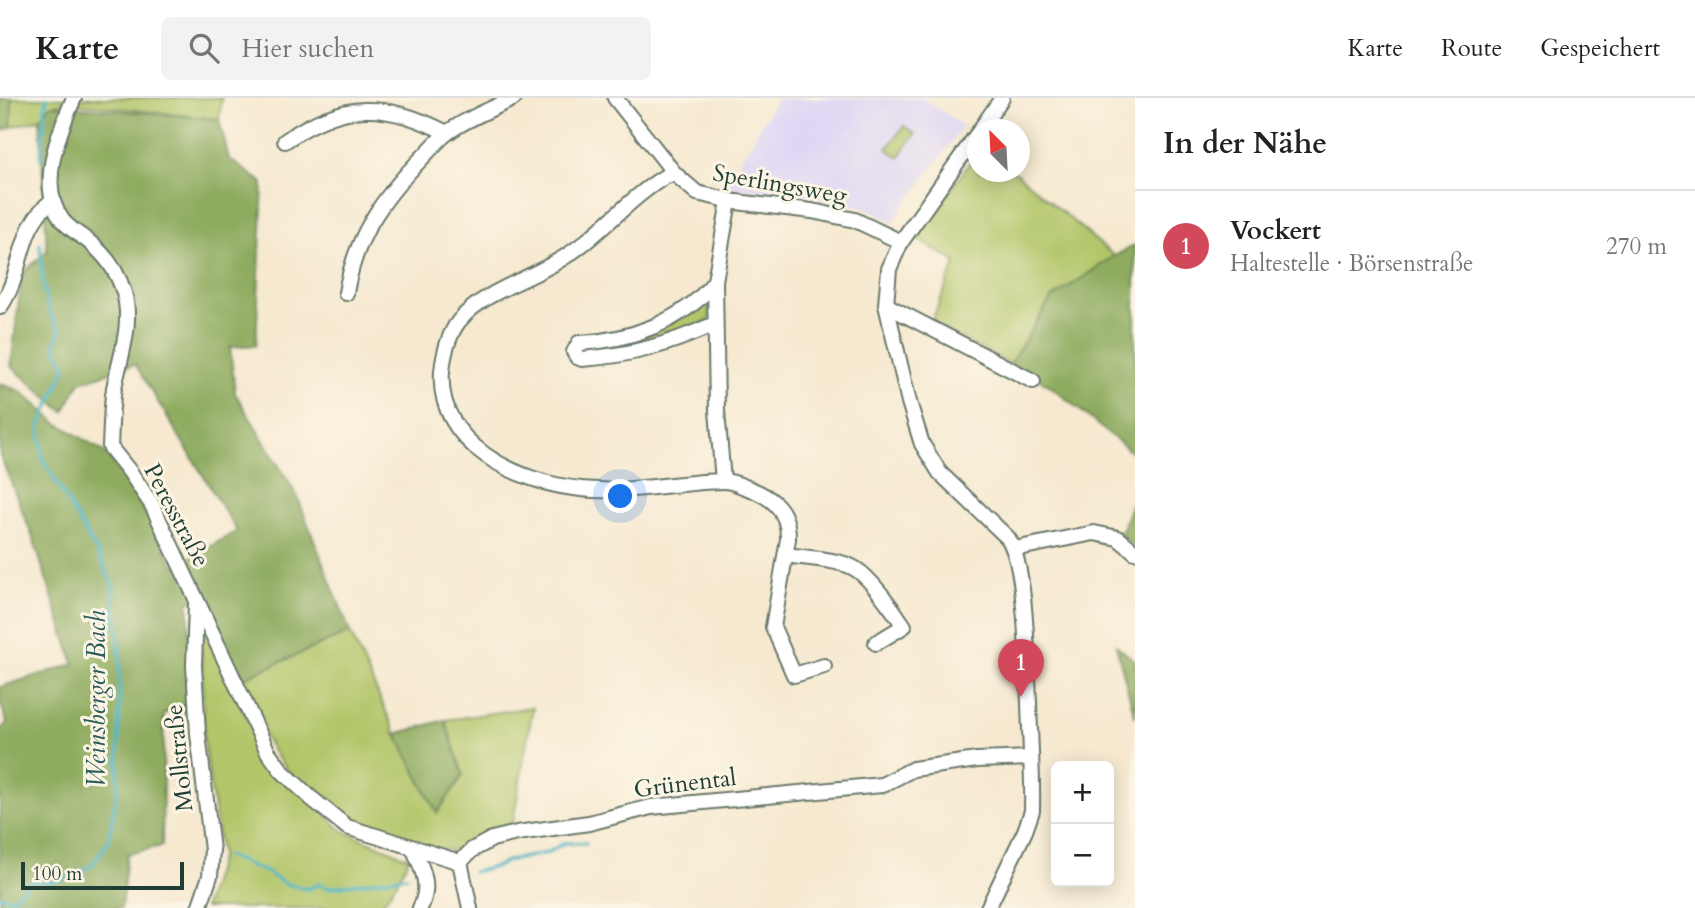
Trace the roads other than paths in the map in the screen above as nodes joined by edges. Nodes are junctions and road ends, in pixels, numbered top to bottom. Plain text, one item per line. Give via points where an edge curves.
1 (74, 98) edge
2 (514, 98) edge
3 (615, 98) edge
4 (1002, 98) edge
5 (987, 119) edge
6 (447, 132) junction
7 (285, 141) dead end
8 (967, 148) edge
9 (675, 174) junction
10 (53, 200) junction
11 (729, 201) junction
12 (901, 242) junction
13 (715, 281) junction
14 (346, 293) dead end
15 (886, 305) junction
16 (0, 307) edge
17 (715, 324) junction
18 (1033, 381) dead end
19 (723, 481) junction
20 (1014, 549) junction
21 (1135, 552) edge
22 (786, 555) junction
23 (196, 602) junction
24 (876, 643) dead end
25 (824, 666) dead end
26 (1031, 758) junction
27 (414, 849) junction
28 (460, 862) junction
29 (199, 908) edge
30 (420, 908) edge
31 (470, 908) edge
32 (988, 908) edge

1 - 10 street via 54,159
2 - 6 street
3 - 9 street, Sperlingsweg
4 - 5 street
6 - 7 street via 400,113 350,110 335,113
6 - 14 street via 382,203 352,264
8 - 12 street
9 - 11 street, Sperlingsweg via 697,193
9 - 19 street via 659,180 560,260 470,310 447,344 441,383 456,424 473,446 507,469 537,481 616,490
10 - 16 street via 31,224 15,281
10 - 23 street, Peresstraße via 62,220 109,262 125,296 125,337 114,390 110,447 152,505
11 - 12 street, Sperlingsweg via 855,220
11 - 13 street
12 - 15 street via 889,269
13 - 17 street
13 - 17 street via 699,300 664,321 604,342 579,343 574,352 582,359 622,355 667,344
15 - 18 street
15 - 20 street via 914,420 929,458
17 - 19 street
19 - 22 street via 776,503 788,527
20 - 21 street via 1094,533 1118,538
20 - 26 street via 1026,642
22 - 24 street via 856,569 904,625
22 - 25 street via 773,622 775,633 794,675
23 - 27 street, Peresstraße via 268,752 282,771 347,827
23 - 29 street, Mollstraße via 197,721 212,850 210,876
26 - 28 street, Grünental via 913,769 883,785 651,807 492,839
26 - 32 street via 1028,823
27 - 28 street
27 - 30 street via 426,880
28 - 31 street

